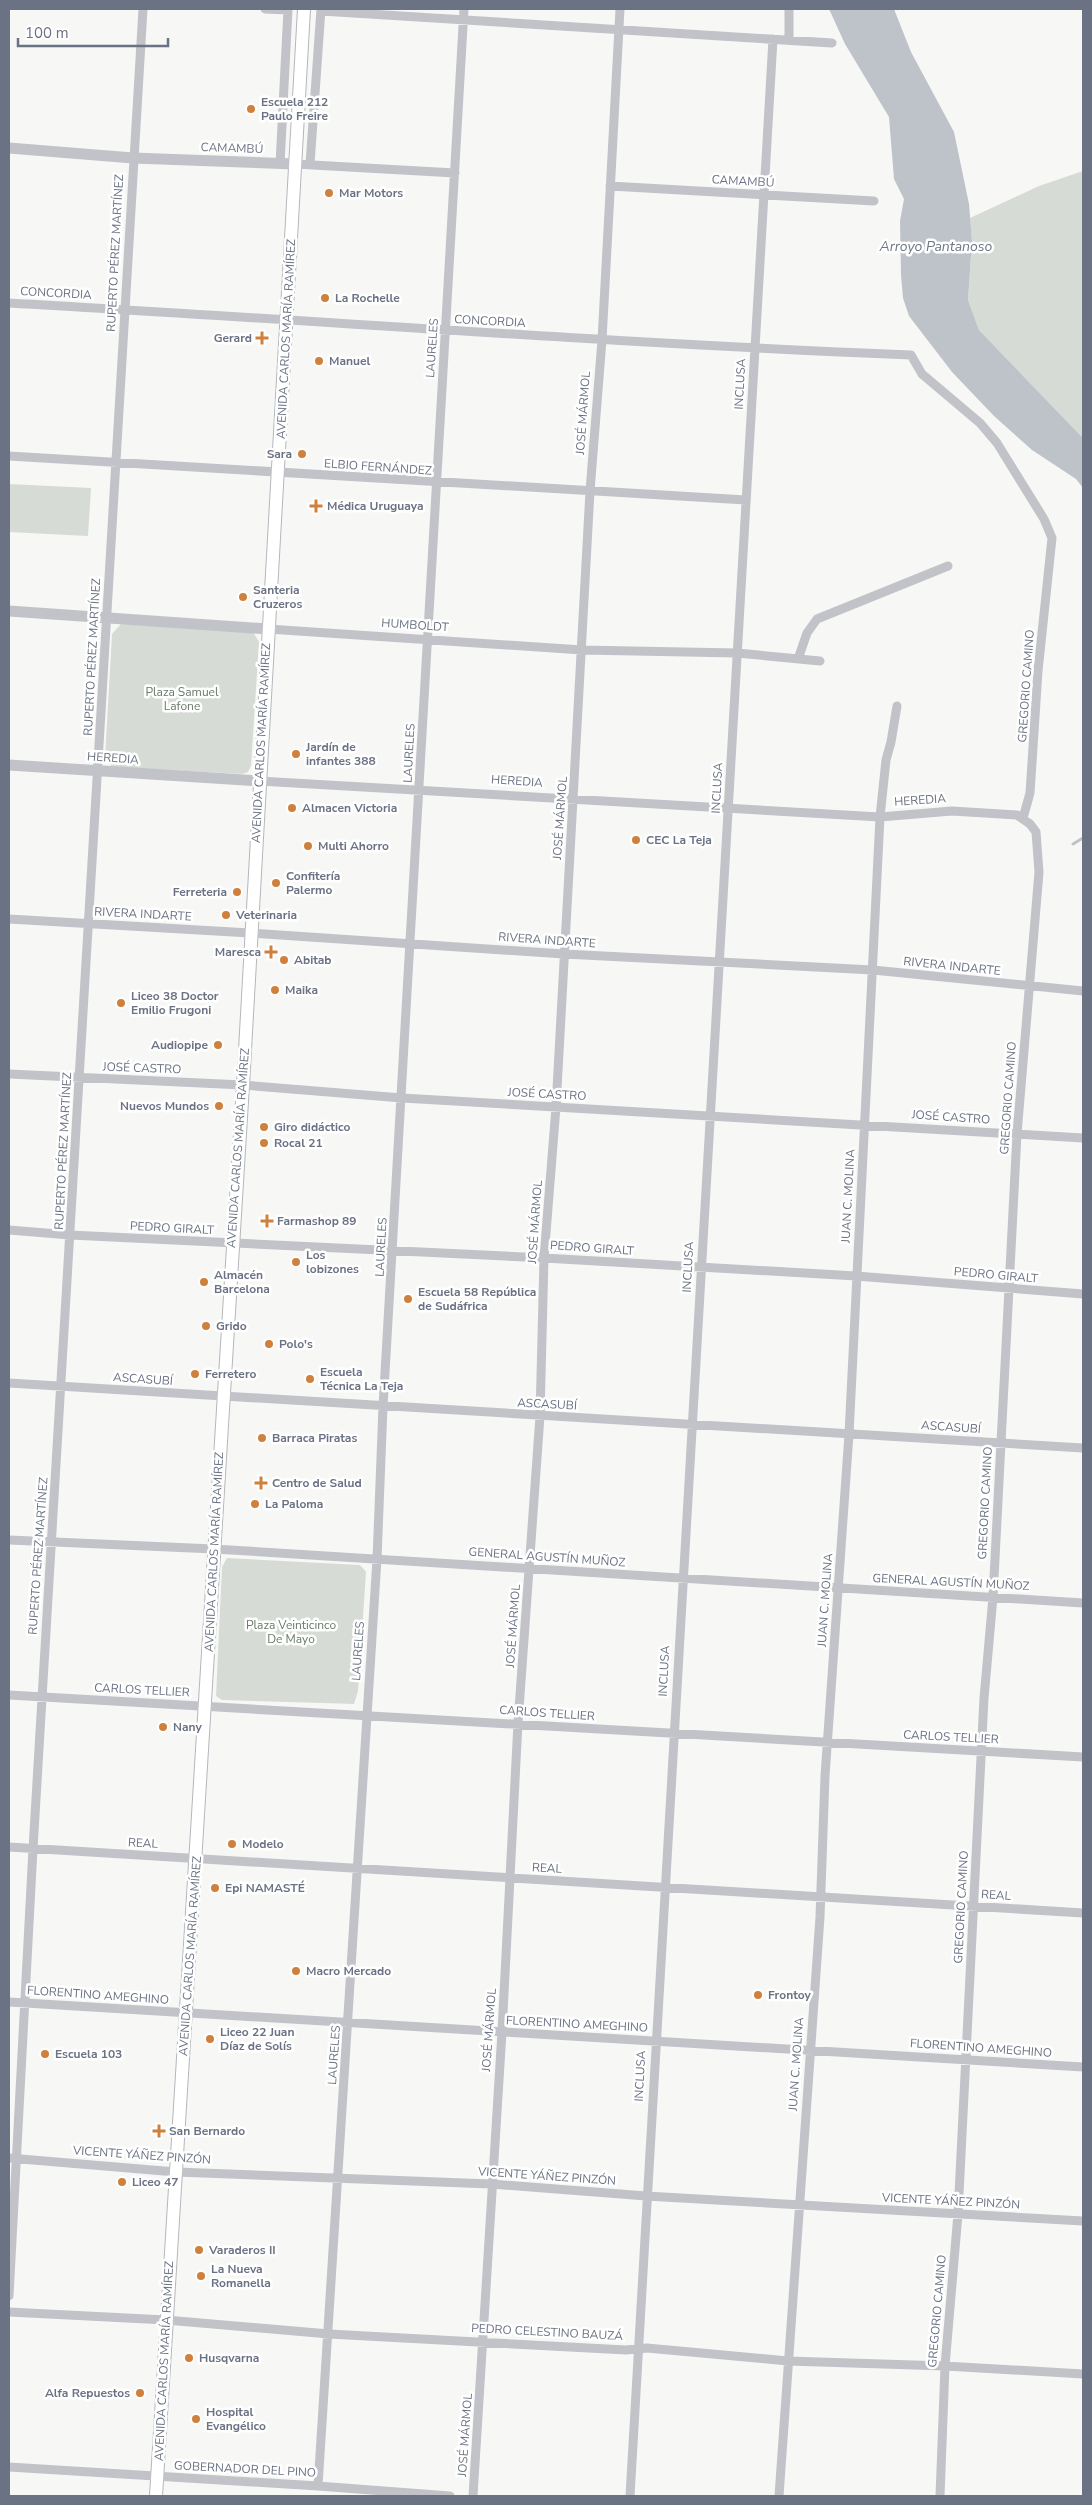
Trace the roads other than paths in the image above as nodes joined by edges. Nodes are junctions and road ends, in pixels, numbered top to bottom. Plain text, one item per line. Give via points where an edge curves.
1 (143, 9) edge
2 (265, 9) edge
3 (304, 9) edge
4 (464, 9) edge
5 (620, 9) edge
6 (788, 9) edge
7 (288, 10) edge
8 (321, 10) edge
9 (464, 21) junction
10 (619, 30) junction
11 (773, 40) junction
12 (788, 40) junction
13 (832, 43) dead end
14 (9, 148) edge
15 (133, 158) junction
16 (280, 164) junction
17 (295, 164) junction
18 (310, 164) junction
19 (455, 173) junction
20 (610, 186) junction
21 (764, 196) junction
22 (874, 201) dead end
23 (9, 303) edge
24 (124, 310) junction
25 (287, 318) junction
26 (446, 331) junction
27 (602, 340) junction
28 (755, 348) junction
29 (911, 355) joint
30 (9, 456) edge
31 (115, 462) junction
32 (279, 473) junction
33 (436, 483) junction
34 (590, 491) junction
35 (746, 500) junction
36 (948, 566) dead end
37 (9, 611) edge
38 (107, 616) junction
39 (268, 629) junction
40 (427, 640) junction
41 (582, 650) junction
42 (737, 653) junction
43 (798, 659) junction
44 (820, 661) dead end
45 (898, 706) dead end
46 (9, 766) edge
47 (99, 770) junction
48 (259, 781) junction
49 (419, 789) junction
50 (574, 799) junction
51 (728, 808) junction
52 (880, 817) junction
53 (1023, 818) junction
54 (9, 920) edge
55 (89, 924) junction
56 (250, 932) junction
57 (410, 942) junction
58 (564, 954) junction
59 (719, 961) junction
60 (873, 970) junction
61 (1029, 986) junction
62 (1083, 991) edge
63 (9, 1074) edge
64 (80, 1078) junction
65 (243, 1084) junction
66 (402, 1098) junction
67 (556, 1107) junction
68 (710, 1116) junction
69 (864, 1124) junction
70 (1018, 1134) junction
71 (1083, 1138) edge
72 (9, 1230) edge
73 (70, 1235) junction
74 (232, 1243) junction
75 (393, 1251) junction
76 (544, 1258) junction
77 (701, 1268) junction
78 (856, 1276) junction
79 (1010, 1289) junction
80 (1083, 1294) edge
81 (9, 1383) edge
82 (61, 1386) junction
83 (222, 1396) junction
84 (383, 1407) junction
85 (540, 1416) junction
86 (691, 1423) junction
87 (848, 1434) junction
88 (1000, 1443) junction
89 (1083, 1448) edge
90 (9, 1540) edge
91 (51, 1542) junction
92 (214, 1549) junction
93 (377, 1559) junction
94 (530, 1569) junction
95 (682, 1578) junction
96 (838, 1588) junction
97 (993, 1597) junction
98 (1083, 1603) edge
99 (9, 1695) edge
100 (42, 1697) junction
101 (205, 1705) junction
102 (366, 1716) junction
103 (518, 1723) junction
104 (673, 1734) junction
105 (828, 1743) junction
106 (982, 1752) junction
107 (1083, 1757) edge
108 (9, 1847) edge
109 (33, 1849) junction
110 (196, 1858) junction
111 (356, 1868) junction
112 (510, 1878) junction
113 (664, 1887) junction
114 (820, 1896) junction
115 (974, 1906) junction
116 (1083, 1913) edge
117 (9, 2002) edge
118 (26, 2003) junction
119 (187, 2013) junction
120 (349, 2023) junction
121 (502, 2032) junction
122 (655, 2041) junction
123 (809, 2051) junction
124 (966, 2060) junction
125 (1083, 2067) edge
126 (12, 2158) edge
127 (176, 2172) junction
128 (337, 2177) junction
129 (491, 2184) junction
130 (646, 2196) junction
131 (799, 2204) junction
132 (958, 2214) junction
133 (1083, 2222) edge
134 (9, 2296) edge
135 (9, 2312) edge
136 (166, 2320) junction
137 (329, 2334) junction
138 (483, 2341) junction
139 (638, 2349) junction
140 (788, 2361) junction
141 (945, 2366) junction
142 (1083, 2374) edge
143 (9, 2467) edge
144 (157, 2476) junction
145 (318, 2486) junction
146 (156, 2496) edge
147 (450, 2496) edge
148 (473, 2496) edge
149 (630, 2496) edge
150 (779, 2496) edge
151 (940, 2496) edge

1 - 15 street, RUPERTO PÉREZ MARTÍNEZ
2 - 7 street
3 - 17 main road, AVENIDA CARLOS MARÍA RAMÍREZ
4 - 9 street, LAURELES
5 - 10 street, JOSÉ MÁRMOL
6 - 12 street
7 - 16 street
8 - 9 street
8 - 18 street
9 - 10 street
9 - 19 street, LAURELES
10 - 11 street
10 - 20 street, JOSÉ MÁRMOL
11 - 12 street
11 - 21 street, INCLUSA
12 - 13 street
14 - 15 street, CAMAMBÚ
15 - 16 street, CAMAMBÚ
15 - 24 street, RUPERTO PÉREZ MARTÍNEZ
16 - 17 street, CAMAMBÚ
17 - 18 street, CAMAMBÚ
17 - 25 main road, AVENIDA CARLOS MARÍA RAMÍREZ
18 - 19 street, CAMAMBÚ
19 - 26 street, LAURELES
20 - 21 street, CAMAMBÚ
20 - 27 street, JOSÉ MÁRMOL
21 - 22 street, CAMAMBÚ
21 - 28 street, INCLUSA
23 - 24 street, CONCORDIA
24 - 25 street, CONCORDIA
24 - 31 street, RUPERTO PÉREZ MARTÍNEZ
25 - 26 street, CONCORDIA
25 - 32 main road, AVENIDA CARLOS MARÍA RAMÍREZ
26 - 27 street, CONCORDIA
26 - 33 street, LAURELES
27 - 28 street, CONCORDIA
27 - 34 street, JOSÉ MÁRMOL
28 - 29 street, CONCORDIA
28 - 35 street, INCLUSA
29 - 53 street, GREGORIO CAMINO via 922,374 980,423 997,442 1052,538 1038,671 1030,793
30 - 31 street, ELBIO FERNÁNDEZ
31 - 32 street, ELBIO FERNÁNDEZ
31 - 38 street, RUPERTO PÉREZ MARTÍNEZ
32 - 33 street, ELBIO FERNÁNDEZ
32 - 39 main road, AVENIDA CARLOS MARÍA RAMÍREZ
33 - 34 street, ELBIO FERNÁNDEZ
33 - 40 street, LAURELES
34 - 35 street, ELBIO FERNÁNDEZ
34 - 41 street, JOSÉ MÁRMOL
35 - 42 street, INCLUSA
36 - 43 street via 817,619 807,633
37 - 38 street, HUMBOLDT
38 - 39 street, HUMBOLDT
38 - 47 street, RUPERTO PÉREZ MARTÍNEZ
39 - 40 street, HUMBOLDT
39 - 48 main road, AVENIDA CARLOS MARÍA RAMÍREZ
40 - 41 street, HUMBOLDT
40 - 49 street, LAURELES
41 - 42 street, HUMBOLDT
41 - 50 street, JOSÉ MÁRMOL
42 - 43 street, HUMBOLDT
42 - 51 street, INCLUSA
43 - 44 street, HUMBOLDT
45 - 52 street, JUAN C. MOLINA via 886,760
46 - 47 street, HEREDIA
47 - 48 street, HEREDIA
47 - 55 street, RUPERTO PÉREZ MARTÍNEZ
48 - 49 street, HEREDIA
48 - 56 main road, AVENIDA CARLOS MARÍA RAMÍREZ
49 - 50 street, HEREDIA
49 - 57 street, LAURELES
50 - 51 street, HEREDIA
50 - 58 street, JOSÉ MÁRMOL
51 - 52 street, HEREDIA
51 - 59 street, INCLUSA
52 - 53 street, HEREDIA via 952,811 1009,814
52 - 60 street, JUAN C. MOLINA
53 - 61 street, GREGORIO CAMINO via 1038,837 1040,872
54 - 55 street, RIVERA INDARTE
55 - 56 street, RIVERA INDARTE
55 - 64 street, RUPERTO PÉREZ MARTÍNEZ
56 - 57 street, RIVERA INDARTE
56 - 65 main road, AVENIDA CARLOS MARÍA RAMÍREZ
57 - 58 street, RIVERA INDARTE
57 - 66 street, LAURELES
58 - 59 street, RIVERA INDARTE
58 - 67 street, JOSÉ MÁRMOL
59 - 60 street, RIVERA INDARTE
59 - 68 street, INCLUSA
60 - 61 street, RIVERA INDARTE
60 - 69 street, JUAN C. MOLINA
61 - 62 street, RIVERA INDARTE
61 - 70 street, GREGORIO CAMINO
63 - 64 street, JOSÉ CASTRO
64 - 65 street, JOSÉ CASTRO
64 - 73 street, RUPERTO PÉREZ MARTÍNEZ
65 - 66 street, JOSÉ CASTRO
65 - 74 main road, AVENIDA CARLOS MARÍA RAMÍREZ
66 - 67 street, JOSÉ CASTRO
66 - 75 street, LAURELES
67 - 68 street, JOSÉ CASTRO
67 - 76 street, JOSÉ MÁRMOL
68 - 69 street, JOSÉ CASTRO
68 - 77 street, INCLUSA
69 - 70 street, JOSÉ CASTRO
69 - 78 street, JUAN C. MOLINA
70 - 71 street, JOSÉ CASTRO
70 - 79 street, GREGORIO CAMINO
72 - 73 street, PEDRO GIRALT
73 - 74 street, PEDRO GIRALT
73 - 82 street, RUPERTO PÉREZ MARTÍNEZ
74 - 75 street, PEDRO GIRALT
74 - 83 main road, AVENIDA CARLOS MARÍA RAMÍREZ
75 - 76 street, PEDRO GIRALT
75 - 84 street, LAURELES
76 - 77 street, PEDRO GIRALT
76 - 85 street, JOSÉ MÁRMOL
77 - 78 street, PEDRO GIRALT
77 - 86 street, INCLUSA
78 - 79 street, PEDRO GIRALT
78 - 87 street, JUAN C. MOLINA
79 - 80 street, PEDRO GIRALT
79 - 88 street, GREGORIO CAMINO
81 - 82 street, ASCASUBÍ
82 - 83 street, ASCASUBÍ
82 - 91 street, RUPERTO PÉREZ MARTÍNEZ
83 - 84 street, ASCASUBÍ
83 - 92 main road, AVENIDA CARLOS MARÍA RAMÍREZ
84 - 85 street, ASCASUBÍ
84 - 93 street, LAURELES
85 - 86 street, ASCASUBÍ
85 - 94 street, JOSÉ MÁRMOL
86 - 87 street, ASCASUBÍ
86 - 95 street, INCLUSA
87 - 88 street, ASCASUBÍ
87 - 96 street, JUAN C. MOLINA
88 - 89 street, ASCASUBÍ
88 - 97 street, GREGORIO CAMINO
90 - 91 street, GENERAL AGUSTÍN MUÑOZ
91 - 92 street, GENERAL AGUSTÍN MUÑOZ
91 - 100 street, RUPERTO PÉREZ MARTÍNEZ
92 - 93 street, GENERAL AGUSTÍN MUÑOZ
92 - 101 main road, AVENIDA CARLOS MARÍA RAMÍREZ
93 - 94 street, GENERAL AGUSTÍN MUÑOZ
93 - 102 street, LAURELES
94 - 95 street, GENERAL AGUSTÍN MUÑOZ
94 - 103 street, JOSÉ MÁRMOL
95 - 96 street, GENERAL AGUSTÍN MUÑOZ
95 - 104 street, INCLUSA
96 - 97 street, GENERAL AGUSTÍN MUÑOZ
96 - 105 street, JUAN C. MOLINA
97 - 98 street, GENERAL AGUSTÍN MUÑOZ
97 - 106 street, GREGORIO CAMINO
99 - 100 street, CARLOS TELLIER
100 - 101 street, CARLOS TELLIER
100 - 109 street, RUPERTO PÉREZ MARTÍNEZ
101 - 102 street, CARLOS TELLIER
101 - 110 main road, AVENIDA CARLOS MARÍA RAMÍREZ
102 - 103 street, CARLOS TELLIER
102 - 111 street, LAURELES
103 - 104 street, CARLOS TELLIER
103 - 112 street, JOSÉ MÁRMOL
104 - 105 street, CARLOS TELLIER
104 - 113 street, INCLUSA
105 - 106 street, CARLOS TELLIER
105 - 114 street, JUAN C. MOLINA
106 - 107 street, CARLOS TELLIER
106 - 115 street, GREGORIO CAMINO
108 - 109 street, REAL
109 - 110 street, REAL
109 - 118 street, RUPERTO PÉREZ MARTÍNEZ
110 - 111 street, REAL
110 - 119 main road, AVENIDA CARLOS MARÍA RAMÍREZ
111 - 112 street, REAL
111 - 120 street, LAURELES
112 - 113 street, REAL
112 - 121 street, JOSÉ MÁRMOL
113 - 114 street, REAL
113 - 122 street, INCLUSA
114 - 115 street, REAL
114 - 123 street, JUAN C. MOLINA
115 - 116 street, REAL
115 - 124 street, GREGORIO CAMINO
117 - 118 street, FLORENTINO AMEGHINO
118 - 119 street, FLORENTINO AMEGHINO
118 - 126 street, RUPERTO PÉREZ MARTÍNEZ
119 - 120 street, FLORENTINO AMEGHINO
119 - 127 main road, AVENIDA CARLOS MARÍA RAMÍREZ
120 - 121 street, FLORENTINO AMEGHINO
120 - 128 street, LAURELES
121 - 122 street, FLORENTINO AMEGHINO
121 - 129 street, JOSÉ MÁRMOL
122 - 123 street, FLORENTINO AMEGHINO
122 - 130 street, INCLUSA
123 - 124 street, FLORENTINO AMEGHINO
123 - 131 street, JUAN C. MOLINA
124 - 125 street, FLORENTINO AMEGHINO
124 - 132 street, GREGORIO CAMINO
126 - 127 street, VICENTE YÁÑEZ PINZÓN
126 - 134 street, RUPERTO PÉREZ MARTÍNEZ
127 - 128 street, VICENTE YÁÑEZ PINZÓN
127 - 136 main road, AVENIDA CARLOS MARÍA RAMÍREZ
128 - 129 street, VICENTE YÁÑEZ PINZÓN
128 - 137 street, LAURELES
129 - 130 street, VICENTE YÁÑEZ PINZÓN
129 - 138 street, JOSÉ MÁRMOL
130 - 131 street, VICENTE YÁÑEZ PINZÓN
130 - 139 street, INCLUSA
131 - 132 street, VICENTE YÁÑEZ PINZÓN
131 - 140 street, JUAN C. MOLINA
132 - 133 street, VICENTE YÁÑEZ PINZÓN
132 - 141 street, GREGORIO CAMINO
135 - 136 street, PEDRO CELESTINO BAUZÁ
136 - 137 street, PEDRO CELESTINO BAUZÁ
136 - 144 main road, AVENIDA CARLOS MARÍA RAMÍREZ
137 - 138 street, PEDRO CELESTINO BAUZÁ
137 - 145 street, LAURELES
138 - 139 street, PEDRO CELESTINO BAUZÁ
138 - 148 street, JOSÉ MÁRMOL
139 - 140 street, PEDRO CELESTINO BAUZÁ
139 - 149 street, INCLUSA
140 - 141 street, PEDRO CELESTINO BAUZÁ
140 - 150 street, JUAN C. MOLINA
141 - 142 street, PEDRO CELESTINO BAUZÁ
141 - 151 street, GREGORIO CAMINO
143 - 144 street, GOBERNADOR DEL PINO
144 - 145 street, GOBERNADOR DEL PINO
144 - 146 main road, AVENIDA CARLOS MARÍA RAMÍREZ
145 - 147 street, GOBERNADOR DEL PINO

